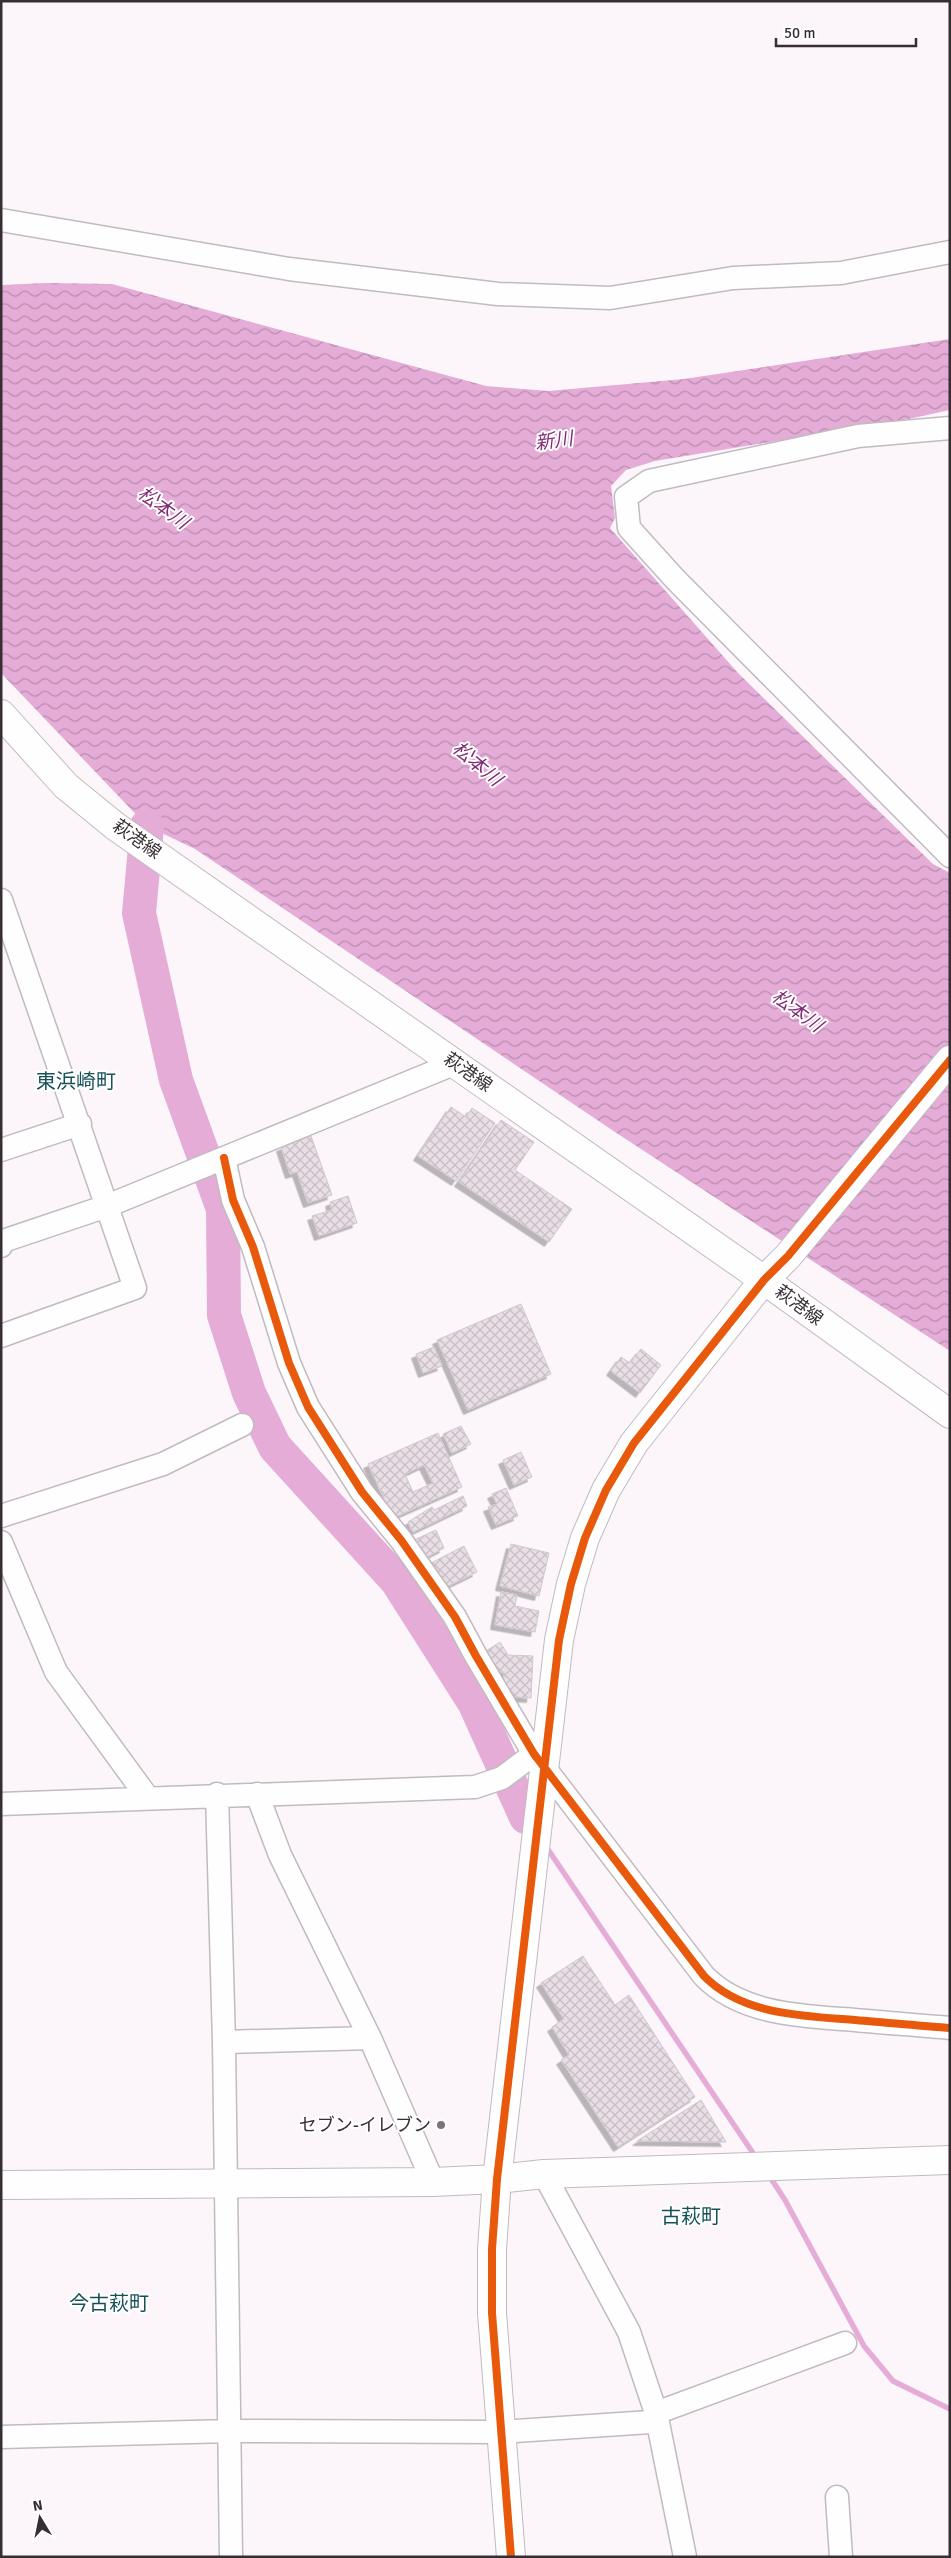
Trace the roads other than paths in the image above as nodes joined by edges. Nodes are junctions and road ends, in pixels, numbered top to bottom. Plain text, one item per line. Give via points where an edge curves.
1 (1, 220) edge
2 (950, 252) edge
3 (950, 428) edge
4 (1, 714) edge
5 (950, 856) edge
6 (1, 900) edge
7 (950, 1060) edge
8 (456, 1063) junction
9 (80, 1124) junction
10 (1, 1150) edge
11 (221, 1160) junction
12 (107, 1206) junction
13 (2, 1241) edge
14 (764, 1280) junction
15 (1, 1336) edge
16 (950, 1414) edge
17 (242, 1425) dead end
18 (1, 1516) edge
19 (1, 1542) edge
20 (539, 1761) junction
21 (217, 1794) junction
22 (257, 1794) junction
23 (148, 1798) junction
24 (1, 1804) edge
25 (950, 2028) edge
26 (370, 2038) junction
27 (224, 2042) junction
28 (950, 2160) edge
29 (544, 2174) junction
30 (497, 2180) junction
31 (433, 2182) junction
32 (225, 2183) junction
33 (1, 2185) edge
34 (845, 2344) dead end
35 (656, 2413) junction
36 (229, 2431) junction
37 (501, 2432) junction
38 (1, 2437) edge
39 (837, 2497) dead end
40 (231, 2557) edge
41 (511, 2557) edge
42 (685, 2557) edge
43 (841, 2557) edge

1 - 2 street via 289,269 498,294 610,298 733,278 840,273
3 - 5 street via 858,436 649,481 626,497 630,528 669,572
4 - 8 street, 萩港線 via 66,786 115,826
6 - 9 street
7 - 14 street via 788,1256
8 - 11 street
8 - 14 street, 萩港線
9 - 10 street
9 - 12 street
11 - 12 street
11 - 20 street via 254,1247 289,1363 308,1407 362,1492 401,1540 455,1617
12 - 13 street
12 - 15 street via 135,1288
14 - 16 street, 萩港線
14 - 20 street via 634,1443 606,1490 585,1538 571,1584 558,1640
17 - 18 street via 163,1464
19 - 23 street via 56,1672
20 - 22 street via 475,1787
20 - 25 street via 715,1987 753,2005 795,2015
20 - 30 street
21 - 22 street
21 - 23 street
21 - 27 street
22 - 26 street via 280,1855
23 - 24 street
26 - 27 street
26 - 31 street
27 - 32 street
28 - 29 street
29 - 30 street
29 - 35 street via 629,2332
30 - 31 street
30 - 37 street via 492,2313
31 - 32 street
32 - 33 street
32 - 36 street
34 - 35 street
35 - 37 street via 650,2422
35 - 42 street
36 - 37 street
36 - 38 street
36 - 40 street
37 - 41 street
39 - 43 street

